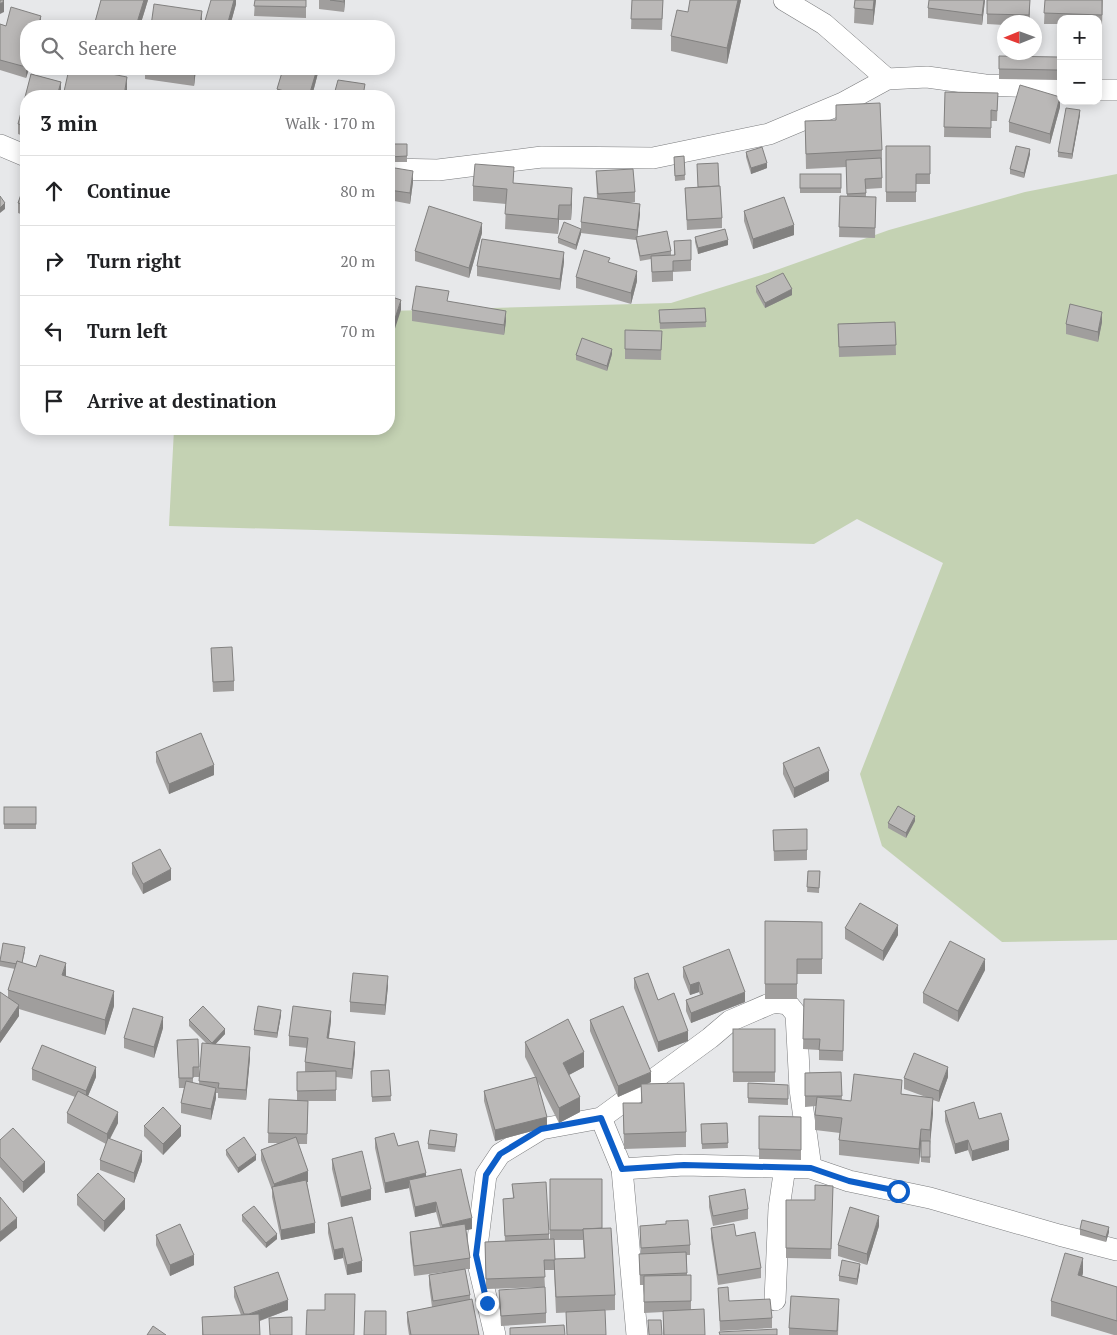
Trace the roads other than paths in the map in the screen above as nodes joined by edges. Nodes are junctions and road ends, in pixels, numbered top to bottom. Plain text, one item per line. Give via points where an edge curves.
1 (784, 0) edge
2 (887, 79) junction
3 (1057, 88) edge
4 (1102, 90) edge
5 (1117, 90) edge
6 (0, 145) edge
7 (20, 153) edge
8 (395, 169) edge
9 (601, 1118) junction
10 (785, 1167) junction
11 (811, 1168) junction
12 (622, 1169) junction
13 (1117, 1250) edge
14 (775, 1300) dead end
15 (495, 1335) edge
16 (637, 1335) edge

1 - 2 street via 824,24
2 - 3 street via 927,77 985,85
2 - 8 street via 843,103 769,134 654,158 542,157 438,170
4 - 5 street
6 - 7 street
9 - 11 street via 730,1021 774,1002 788,1004 796,1014 800,1089
9 - 12 street
9 - 15 street via 541,1129 500,1154 486,1175 476,1255
10 - 11 street
10 - 12 street via 684,1165
10 - 14 street via 779,1208
11 - 13 street via 849,1181 930,1198
12 - 16 street

